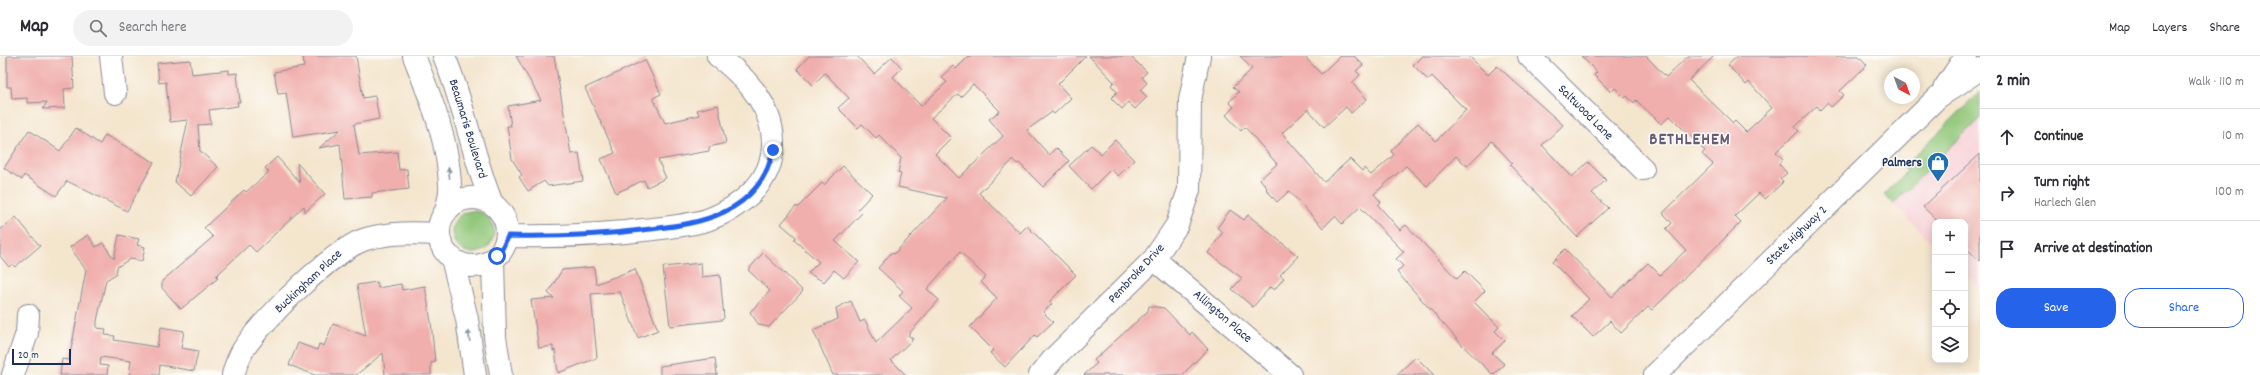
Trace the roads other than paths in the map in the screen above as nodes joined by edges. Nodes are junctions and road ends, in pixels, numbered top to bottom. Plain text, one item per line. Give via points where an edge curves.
1 (110, 56) edge
2 (414, 56) edge
3 (444, 56) edge
4 (718, 56) edge
5 (1199, 56) edge
6 (1529, 56) edge
7 (1966, 56) edge
8 (1980, 69) edge
9 (115, 93) dead end
10 (1938, 97) junction
11 (1642, 169) dead end
12 (491, 201) junction
13 (446, 212) junction
14 (439, 234) junction
15 (508, 236) junction
16 (452, 258) junction
17 (1154, 259) junction
18 (493, 260) junction
19 (28, 315) dead end
20 (13, 375) edge
21 (232, 375) edge
22 (475, 375) edge
23 (501, 375) edge
24 (1040, 375) edge
25 (1290, 375) edge
26 (1655, 375) edge

1 - 9 main road
13 -> 2 main road, Beaumaris Boulevard via 450,186 447,155 439,123
3 - 12 main road, Beaumaris Boulevard via 458,94 483,183
4 - 15 main road via 743,77 770,117 773,150 770,164 758,186 743,201 726,212 706,220 678,226 579,235
5 - 17 main road, Pembroke Drive via 1190,100 1189,190 1177,225
6 - 11 main road, Saltwood Lane
7 - 10 main road, State Highway 2
8 - 10 main road, State Highway 2
10 - 26 main road, State Highway 2
12 - 13 main road via 464,199
12 - 15 main road via 502,213
13 - 14 main road
14 - 16 main road via 442,244
14 - 21 main road, Buckingham Place via 388,235 366,239 330,259 256,334 243,350
15 - 18 main road
16 - 18 main road via 470,266
22 -> 16 main road via 467,319
17 - 24 main road, Pembroke Drive
17 - 25 main road, Allington Place
18 - 23 main road via 495,337
19 - 20 main road via 27,333

